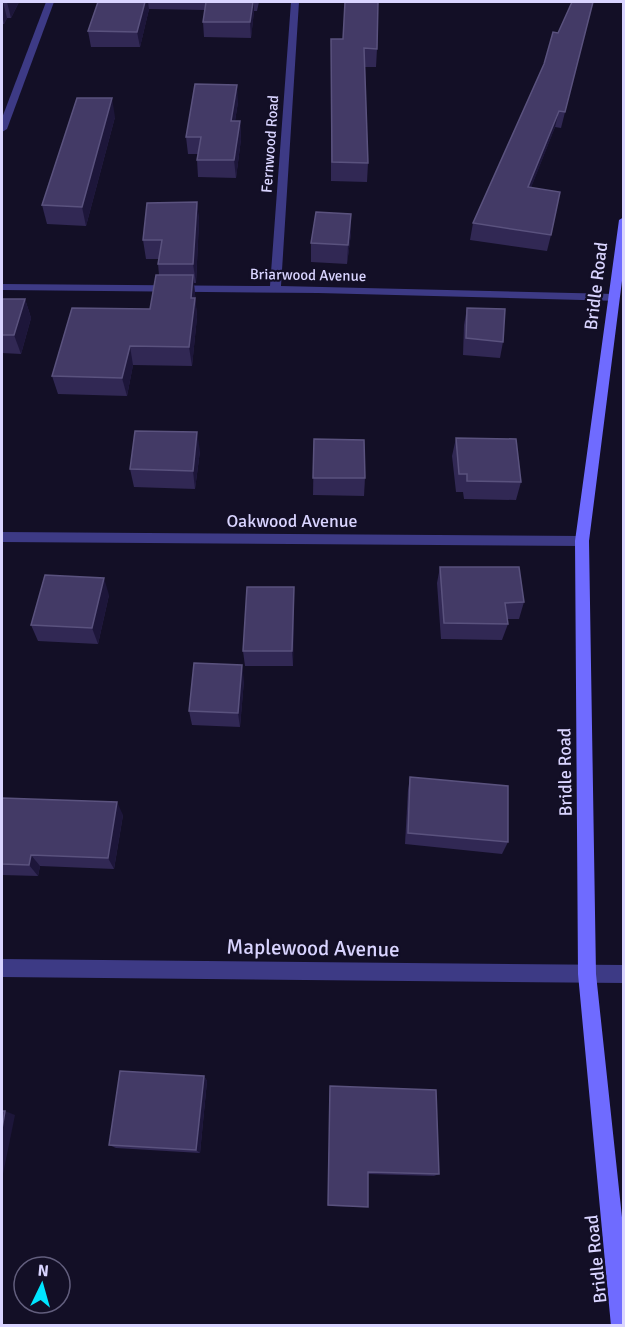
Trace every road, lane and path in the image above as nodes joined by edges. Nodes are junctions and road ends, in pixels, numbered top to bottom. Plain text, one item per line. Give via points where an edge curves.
1 (50, 2) edge
2 (295, 2) edge
3 (2, 129) edge
4 (624, 220) edge
5 (2, 287) edge
6 (275, 289) junction
7 (615, 298) junction
8 (2, 537) edge
9 (582, 541) junction
10 (2, 968) edge
11 (587, 974) junction
12 (624, 974) edge
13 (622, 1326) edge

1 - 3 street
2 - 6 street, Fernwood Road
4 - 7 street, Bridle Road
5 - 6 street, Briarwood Avenue
6 - 7 street, Briarwood Avenue
7 - 9 street, Bridle Road
8 - 9 street, Oakwood Avenue
9 - 11 street, Bridle Road
10 - 11 street, Maplewood Avenue
11 - 12 street, Maplewood Avenue
11 - 13 street, Bridle Road

